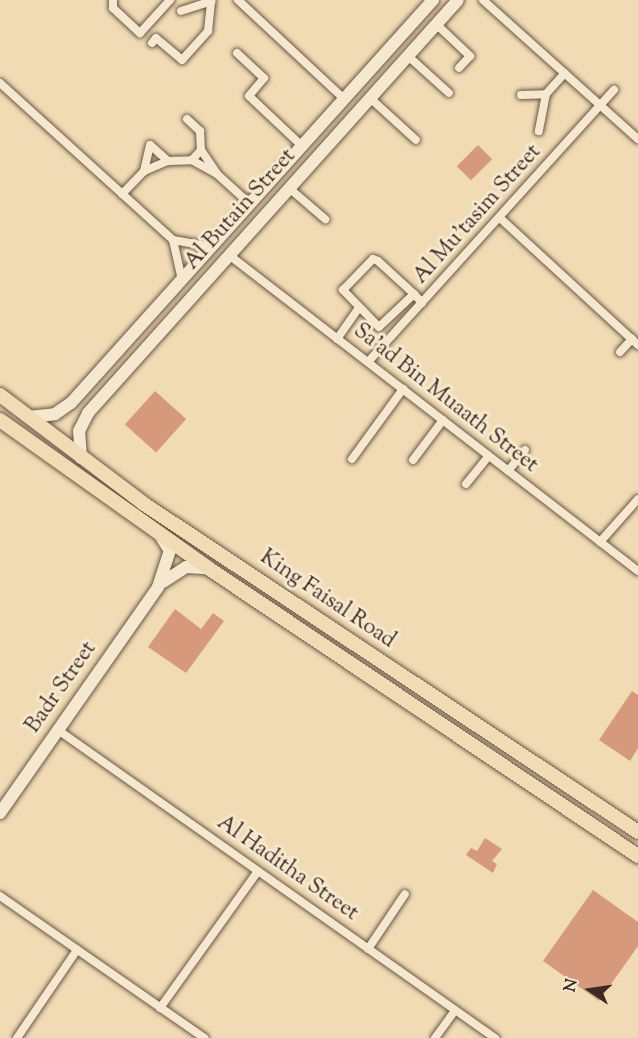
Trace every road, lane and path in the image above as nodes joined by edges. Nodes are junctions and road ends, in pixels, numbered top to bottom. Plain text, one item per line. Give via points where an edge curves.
1 (113, 0) edge
2 (170, 0) edge
3 (211, 0) edge
4 (238, 0) edge
5 (434, 0) edge
6 (458, 0) edge
7 (483, 0) edge
8 (181, 11) dead end
9 (436, 24) junction
10 (152, 43) dead end
11 (237, 53) dead end
12 (408, 56) junction
13 (459, 68) dead end
14 (565, 73) junction
15 (0, 83) edge
16 (614, 90) dead end
17 (449, 93) dead end
18 (546, 94) junction
19 (521, 95) dead end
20 (370, 98) junction
21 (344, 99) junction
22 (600, 105) junction
23 (187, 119) dead end
24 (542, 133) dead end
25 (638, 139) edge
26 (416, 140) dead end
27 (302, 146) junction
28 (201, 150) junction
29 (192, 160) junction
30 (168, 161) junction
31 (286, 164) junction
32 (144, 171) junction
33 (217, 174) junction
34 (289, 188) junction
35 (122, 194) junction
36 (250, 204) junction
37 (500, 218) junction
38 (325, 219) dead end
39 (173, 240) junction
40 (212, 247) junction
41 (230, 255) junction
42 (182, 280) junction
43 (414, 294) junction
44 (422, 303) junction
45 (358, 309) junction
46 (337, 339) junction
47 (635, 342) edge
48 (620, 352) dead end
49 (113, 356) junction
50 (368, 362) junction
51 (123, 374) junction
52 (403, 389) junction
53 (0, 395) edge
54 (27, 417) junction
55 (0, 420) edge
56 (442, 420) junction
57 (525, 450) dead end
58 (489, 456) junction
59 (81, 458) junction
60 (351, 459) dead end
61 (413, 460) dead end
62 (508, 471) junction
63 (466, 484) dead end
64 (638, 499) edge
65 (159, 534) junction
66 (600, 542) junction
67 (208, 568) junction
68 (638, 571) edge
69 (158, 587) junction
70 (58, 730) junction
71 (0, 813) edge
72 (638, 832) edge
73 (638, 856) edge
74 (258, 871) junction
75 (405, 894) dead end
76 (0, 896) edge
77 (368, 949) junction
78 (77, 950) junction
79 (160, 1008) junction
80 (455, 1010) junction
81 (17, 1038) edge
82 (204, 1038) edge
83 (435, 1038) edge
84 (495, 1038) edge

1 - 2 street via 113,8 140,33
3 - 8 street
3 - 10 street via 208,31 182,60 156,38
4 - 21 street
5 - 21 street, Al Butain Street
6 - 9 street, Al Butain Street
7 - 14 street
9 - 12 street, Al Butain Street
9 - 13 street via 470,56
11 - 27 street via 264,78 249,96
12 - 17 street
12 - 20 street, Al Butain Street
14 - 18 street
14 - 22 street
15 - 35 street
16 - 22 street, Al Mu'tasim Street
18 - 19 street
18 - 24 street
20 - 26 street
20 - 34 street, Al Butain Street
21 - 27 street, Al Butain Street
22 - 25 street
22 - 37 street, Al Mu'tasim Street
23 - 28 street via 200,131
27 - 31 street, Al Butain Street
28 - 29 street
28 - 33 street
29 - 30 street
29 - 33 street
30 - 32 street
30 - 32 street via 150,145
31 - 34 street
31 - 36 street, Al Butain Street
32 - 35 street
33 - 36 street
34 - 38 street
34 - 41 street, Al Butain Street
35 - 39 street
36 - 40 street, Al Butain Street
37 - 44 street, Al Mu'tasim Street
37 - 47 street
39 - 40 street
39 - 42 street
40 - 42 street, Al Butain Street
41 - 46 street, Sa'ad Bin Muaath Street
41 - 51 street, Al Butain Street
42 - 49 street, Al Butain Street
43 - 44 street
43 - 45 street via 383,327
43 - 45 street via 373,259 343,290
44 - 50 street, Al Mu'tasim Street
45 - 46 street
46 - 50 street, Sa'ad Bin Muaath Street
47 - 48 street
49 - 51 street
49 - 54 street, Al Butain Street via 61,411
50 - 52 street, Sa'ad Bin Muaath Street
51 - 59 street, Al Butain Street via 84,418 78,437
52 - 56 street, Sa'ad Bin Muaath Street
52 - 60 street
53 - 54 main road, King Faisal Road
54 - 59 main road, King Faisal Road
55 - 65 main road, King Faisal Road
56 - 58 street, Sa'ad Bin Muaath Street
56 - 61 street
57 - 62 street
58 - 62 street, Sa'ad Bin Muaath Street
58 - 63 street
59 - 72 main road, King Faisal Road
62 - 66 street, Sa'ad Bin Muaath Street
64 - 66 street
65 - 67 main road, King Faisal Road
65 - 69 street, Badr Street via 170,551
66 - 68 street, Sa'ad Bin Muaath Street
67 - 69 street, Badr Street via 186,567
67 - 73 main road, King Faisal Road
69 - 70 street, Badr Street
70 - 71 street, Badr Street
70 - 74 street, Al Haditha Street
74 - 77 street, Al Haditha Street
74 - 79 street
75 - 77 street
76 - 78 street
77 - 80 street, Al Haditha Street
78 - 79 street
78 - 81 street
79 - 82 street
80 - 83 street
80 - 84 street, Al Haditha Street

